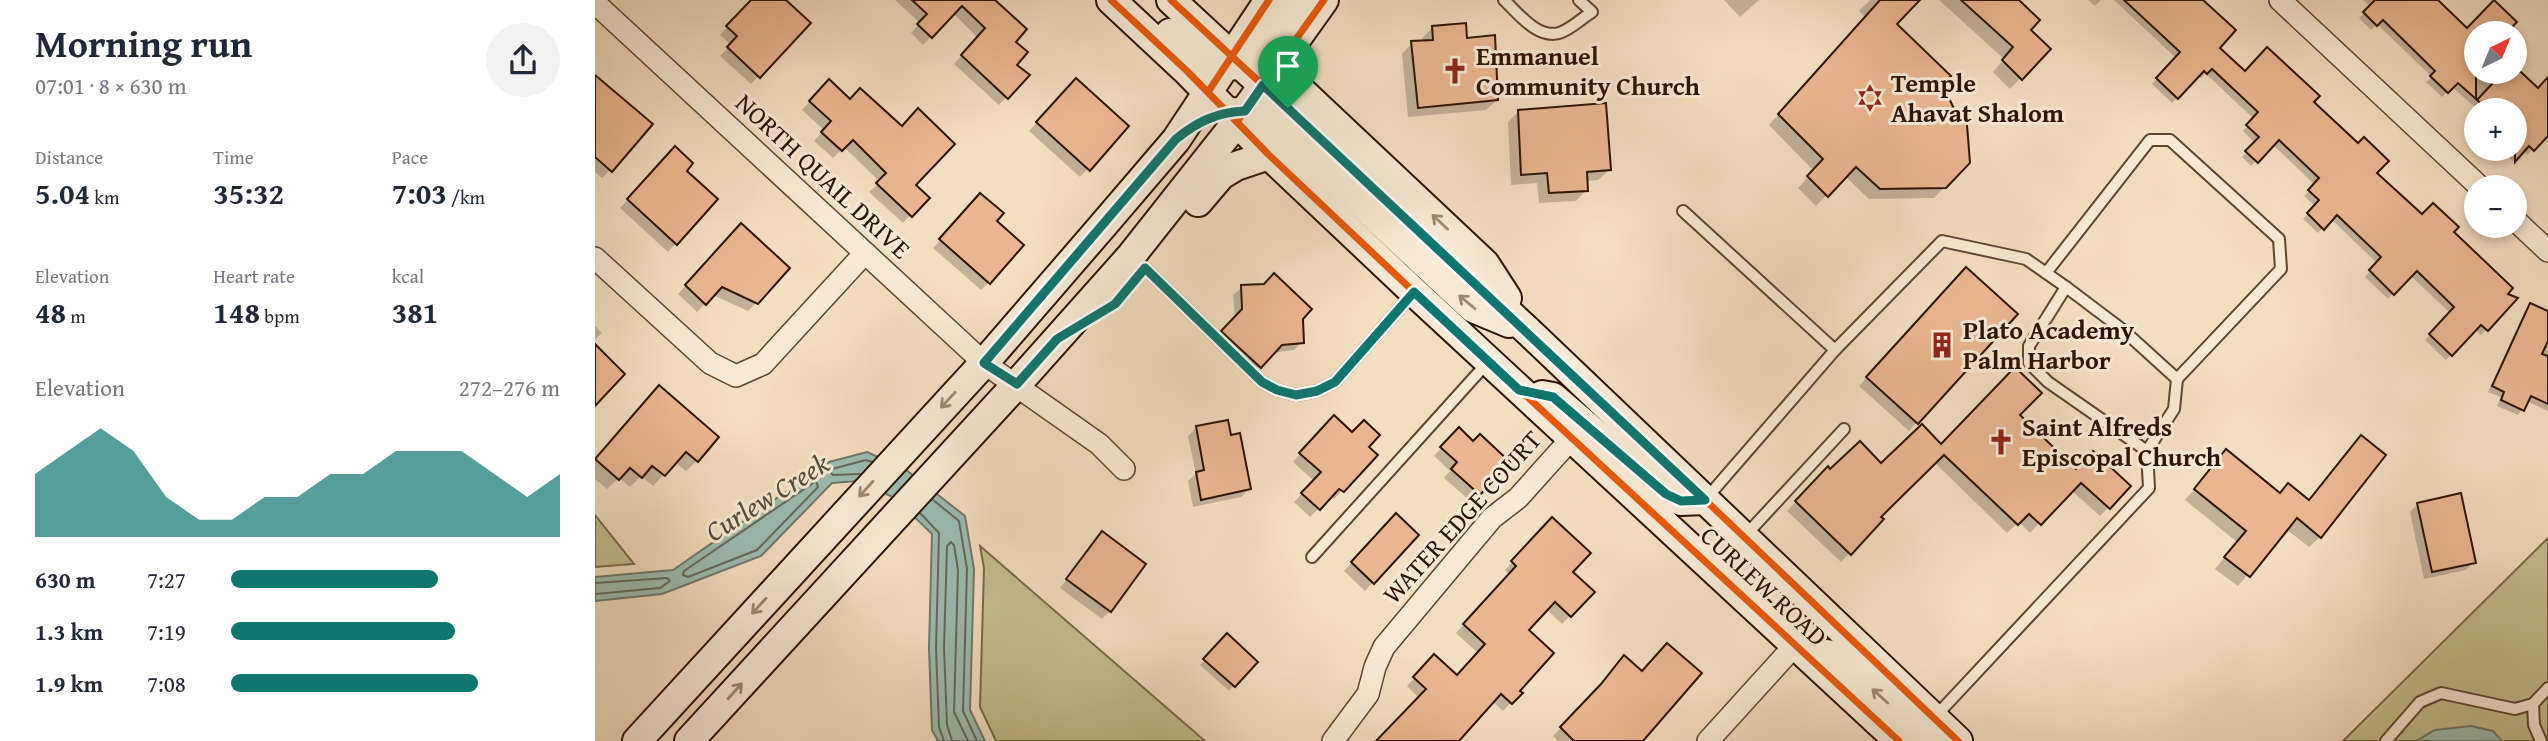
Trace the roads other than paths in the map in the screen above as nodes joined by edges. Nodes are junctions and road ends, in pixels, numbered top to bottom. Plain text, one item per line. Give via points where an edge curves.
1 (1111, 0) edge
2 (1135, 0) edge
3 (1171, 0) edge
4 (1269, 0) edge
5 (1294, 0) edge
6 (1324, 0) edge
7 (1504, 0) edge
8 (1579, 0) edge
9 (2280, 0) edge
10 (595, 3) edge
11 (1288, 50) junction
12 (1232, 86) junction
13 (1269, 155) junction
14 (2467, 175) edge
15 (1683, 211) dead end
16 (2527, 231) edge
17 (2548, 251) edge
18 (865, 253) junction
19 (595, 258) edge
20 (1145, 268) junction
21 (2046, 272) junction
22 (2066, 287) junction
23 (1414, 292) junction
24 (1066, 329) junction
25 (1528, 331) junction
26 (1835, 350) junction
27 (1488, 362) junction
28 (984, 363) junction
29 (2177, 379) junction
30 (1017, 384) junction
31 (1519, 390) junction
32 (1844, 429) dead end
33 (1571, 439) junction
34 (2147, 450) junction
35 (1124, 468) dead end
36 (1705, 500) junction
37 (1744, 537) junction
38 (1312, 557) dead end
39 (1796, 644) junction
40 (2548, 688) edge
41 (2533, 704) junction
42 (1933, 729) edge
43 (637, 741) edge
44 (689, 741) edge
45 (1333, 741) edge
46 (1708, 741) edge
47 (1899, 741) edge
48 (1958, 741) edge
49 (2386, 741) edge
50 (2541, 741) edge

1 - 12 main road, CURLEW ROAD
2 - 12 main road
3 - 12 main road, CURLEW ROAD via 1208,35
4 - 12 main road
5 - 12 main road
6 - 11 main road
7 - 8 lane via 1536,29 1550,34 1561,33 1592,12
9 - 14 street
10 - 18 street, NORTH QUAIL DRIVE
11 - 12 main road
25 -> 11 main road via 1485,264 1300,90
12 - 13 main road, CURLEW ROAD
12 - 24 main road via 1131,256
25 -> 12 main road, CURLEW ROAD
12 - 28 main road via 1176,139
13 - 20 main road via 1221,174
13 - 23 main road, CURLEW ROAD
15 - 26 lane
16 - 17 street
18 - 19 street via 763,364 736,376 710,363
18 - 28 street, NORTH QUAIL DRIVE
20 - 23 lane via 1262,382 1296,395 1335,382
20 - 24 main road via 1115,304
21 - 22 lane
21 - 26 lane via 2027,259 1942,241
21 - 29 lane via 2150,141 2170,140 2279,239 2281,269
22 - 29 lane
22 - 34 lane via 2029,346 2029,363 2048,382
23 - 27 main road, CURLEW ROAD
24 - 30 main road
25 - 36 main road, CURLEW ROAD
26 - 36 lane
27 - 31 main road, CURLEW ROAD
27 - 38 lane
28 - 30 street, NORTH QUAIL DRIVE
28 -> 43 main road
29 - 34 lane via 2173,409
30 - 35 street, NORTH QUAIL DRIVE
44 -> 30 main road
31 - 33 main road, CURLEW ROAD
31 - 36 main road via 1553,397 1666,494 1681,501
32 - 37 lane
33 - 39 main road, CURLEW ROAD
33 - 45 street, WATER EDGE COURT via 1518,498 1492,518 1384,647 1368,694
34 - 42 lane via 2149,488
36 - 37 main road, CURLEW ROAD
37 - 42 main road, CURLEW ROAD
42 -> 39 main road via 1837,657
39 - 46 street
39 - 47 main road, CURLEW ROAD
40 - 41 lane
41 - 49 lane via 2515,709 2441,693 2420,702
41 - 50 lane via 2533,725
42 - 48 main road, CURLEW ROAD

